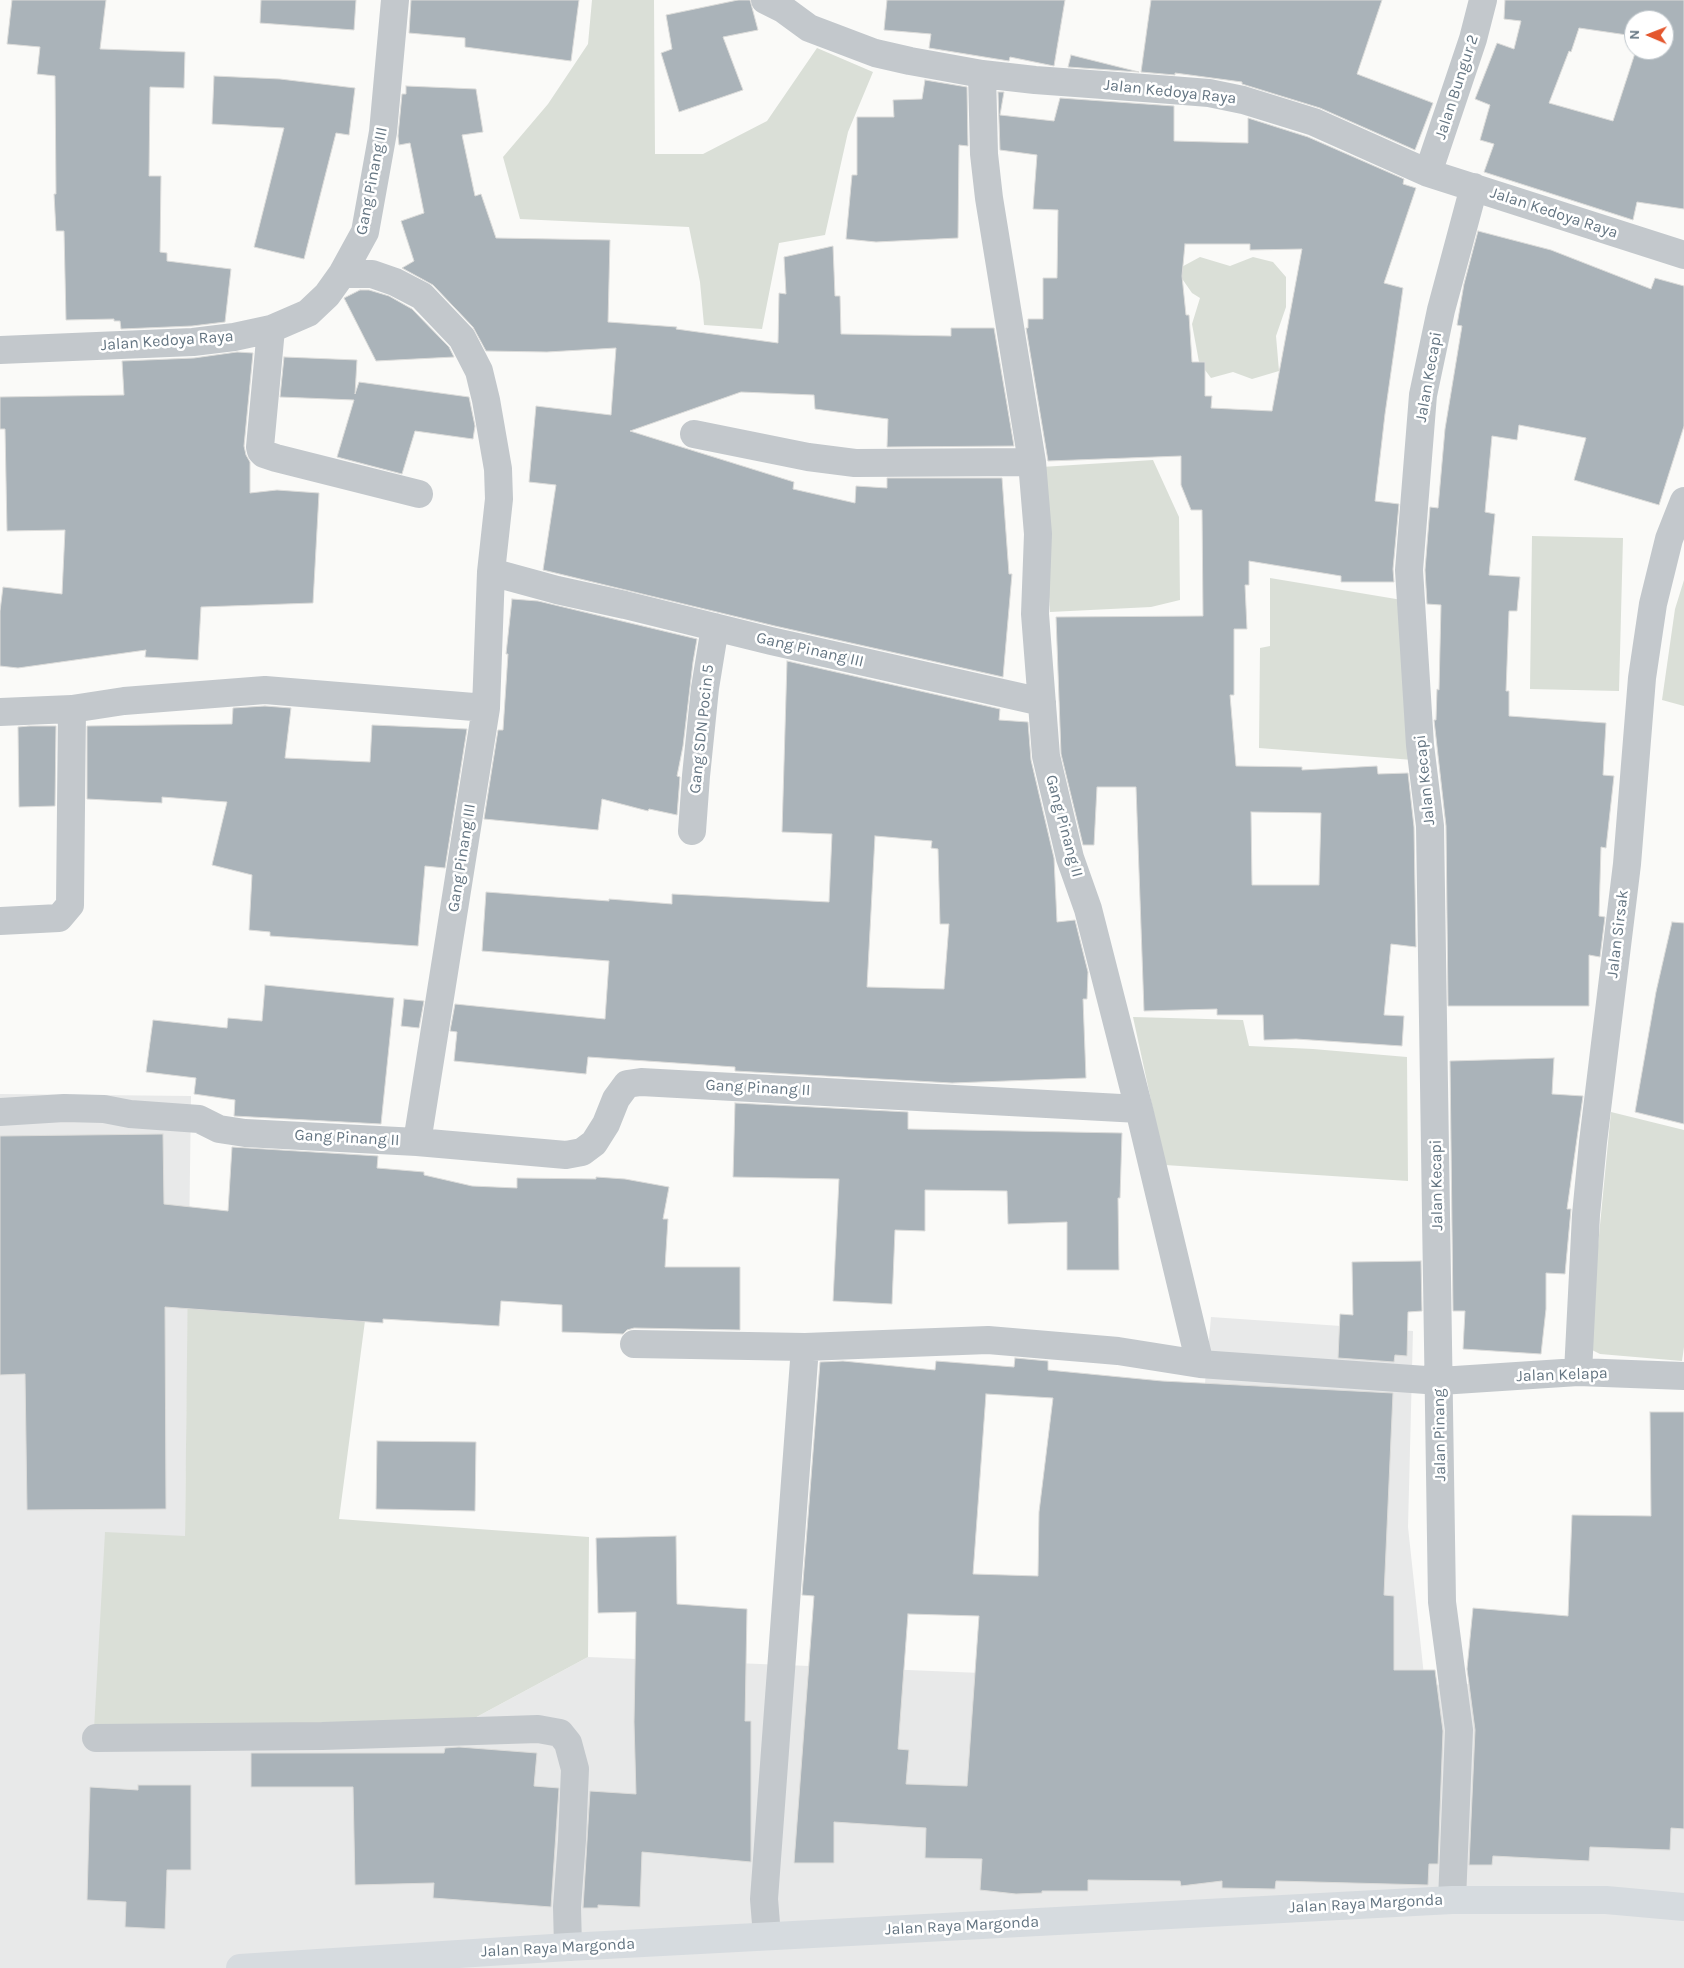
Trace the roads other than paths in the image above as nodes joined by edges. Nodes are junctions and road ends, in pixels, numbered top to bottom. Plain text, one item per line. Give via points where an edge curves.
1 (395, 0) edge
2 (1482, 0) edge
3 (778, 3) edge
4 (982, 74) junction
5 (1428, 173) junction
6 (1474, 187) junction
7 (1684, 256) edge
8 (342, 274) junction
9 (271, 329) junction
10 (0, 350) edge
11 (694, 434) dead end
12 (1032, 462) junction
13 (419, 494) dead end
14 (1684, 501) edge
15 (491, 572) junction
16 (715, 627) junction
17 (1042, 702) junction
18 (72, 708) junction
19 (486, 708) junction
20 (0, 712) edge
21 (692, 831) dead end
22 (0, 921) edge
23 (1139, 1109) junction
24 (0, 1112) edge
25 (417, 1142) junction
26 (634, 1344) dead end
27 (805, 1347) junction
28 (1200, 1364) junction
29 (1578, 1372) junction
30 (1684, 1376) edge
31 (1440, 1381) junction
32 (96, 1738) dead end
33 (1452, 1900) junction
34 (1684, 1906) edge
35 (767, 1936) junction
36 (568, 1947) junction
37 (240, 1968) edge

1 - 8 street, Gang Pinang III via 382,132 365,232
2 - 5 street, Jalan Bungur 2 via 1473,39
3 - 4 street, Jalan Kedoya Raya via 809,28 875,53
4 - 5 street, Jalan Kedoya Raya via 1209,93 1243,100 1314,122
4 - 12 street, Gang Pinang II via 984,154 989,198
5 - 6 street, Jalan Kedoya Raya
6 - 7 street, Jalan Kedoya Raya
6 - 31 street, Jalan Kecapi via 1441,310 1423,395 1409,570 1420,745 1430,826
8 - 9 street, Jalan Kedoya Raya via 308,313
8 - 15 street, Gang Pinang III via 372,274 422,296 462,338 479,372 498,469
9 - 10 street, Jalan Kedoya Raya via 193,342
9 - 13 street via 261,451 276,458
11 - 12 street via 808,458 855,463
12 - 17 street, Gang Pinang II via 1038,534 1035,614
14 - 29 street, Jalan Sirsak via 1669,539 1642,678 1627,864 1593,1142
15 - 16 street, Gang Pinang III
15 - 19 street, Gang Pinang III
16 - 17 street, Gang Pinang III
16 - 21 street, Gang SDN Pocin 5 via 705,688
17 - 23 street, Gang Pinang II via 1046,756 1070,858 1088,909
18 - 19 street via 265,690
18 - 20 street
18 - 22 street via 70,905 58,918
19 - 25 street, Gang Pinang III
23 - 25 street, Gang Pinang II via 641,1082 627,1084 594,1143 582,1152 542,1154
23 - 28 street
24 - 25 street, Gang Pinang II via 104,1109 199,1119 219,1129 245,1133
26 - 27 street, Jalan Pinang
27 - 28 street, Jalan Pinang via 988,1340 1118,1351
27 - 35 street via 764,1899
28 - 31 street, Jalan Pinang
29 - 30 street, Jalan Kelapa
29 - 31 street, Jalan Kelapa
31 - 33 street, Jalan Pinang via 1442,1602 1459,1730
32 - 36 street via 322,1736 538,1729 560,1734 568,1743 575,1769 567,1908
33 - 34 main road, Jalan Raya Margonda via 1606,1900
33 - 35 main road, Jalan Raya Margonda
35 - 36 main road, Jalan Raya Margonda
36 - 37 main road, Jalan Raya Margonda

